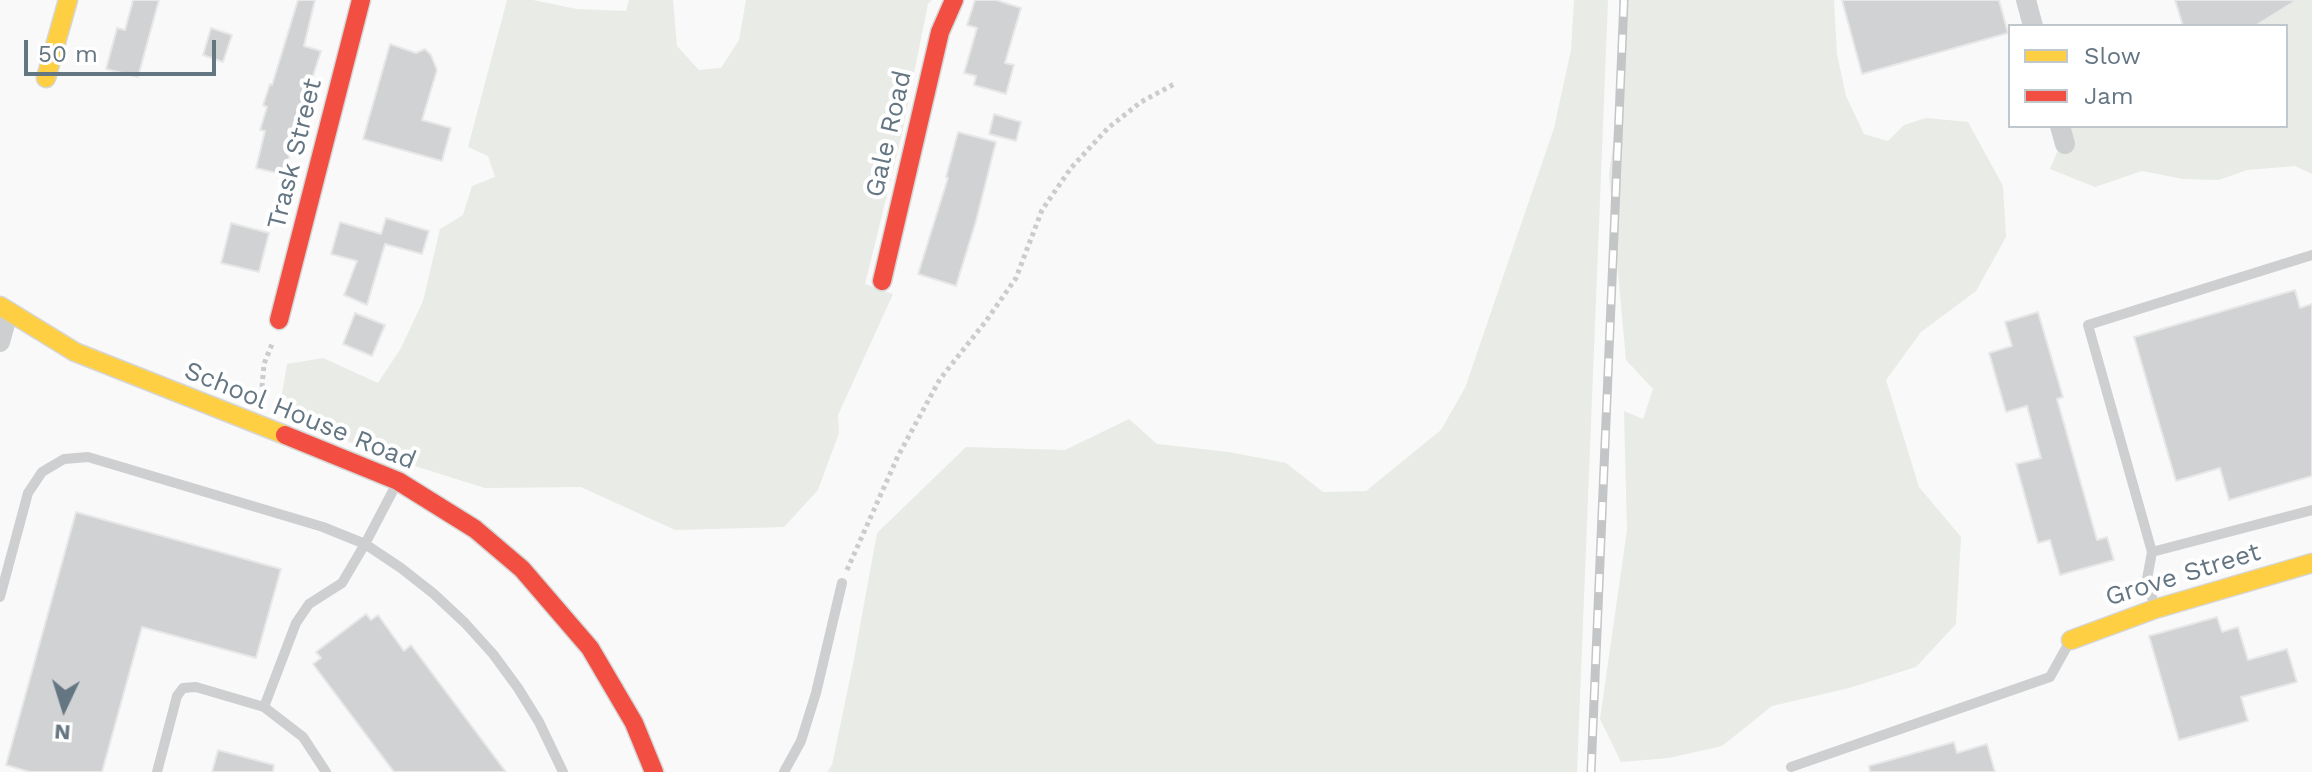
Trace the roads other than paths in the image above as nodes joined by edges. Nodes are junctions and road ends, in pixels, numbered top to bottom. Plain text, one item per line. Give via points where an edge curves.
1 (68, 0) edge
2 (361, 0) edge
3 (954, 0) edge
4 (2026, 0) edge
5 (2032, 24) edge
6 (46, 78) dead end
7 (2312, 255) edge
8 (882, 281) dead end
9 (4, 310) edge
10 (279, 320) road end
11 (0, 342) edge
12 (398, 481) junction
13 (2312, 510) edge
14 (365, 544) junction
15 (2152, 552) junction
16 (2312, 563) edge
17 (842, 583) road end
18 (0, 597) edge
19 (2155, 609) junction
20 (2071, 640) joint
21 (264, 707) junction
22 (1791, 767) dead end
23 (157, 772) edge
24 (326, 772) edge
25 (563, 772) edge
26 (654, 772) edge
27 (784, 772) edge

1 - 6 street
2 - 10 street, Trask Street
3 - 8 street, Gale Road via 940,32
4 - 5 street
7 - 15 lane via 2088,325
9 - 11 street
9 - 12 street, School House Road via 75,352
12 - 14 lane
12 - 26 street, School House Road via 475,529 522,569 590,648 634,723
13 - 15 lane
14 - 18 lane via 88,457 64,459 42,472 28,493
14 - 21 lane via 342,583 309,604 296,623
14 - 25 lane via 434,594 493,654 539,722
15 - 19 lane via 2147,579
16 - 19 street, Grove Street
17 - 27 lane via 816,693 801,741
19 - 20 street, Grove Street
20 - 22 lane via 2050,677
21 - 23 lane via 183,688
21 - 24 lane via 303,737

